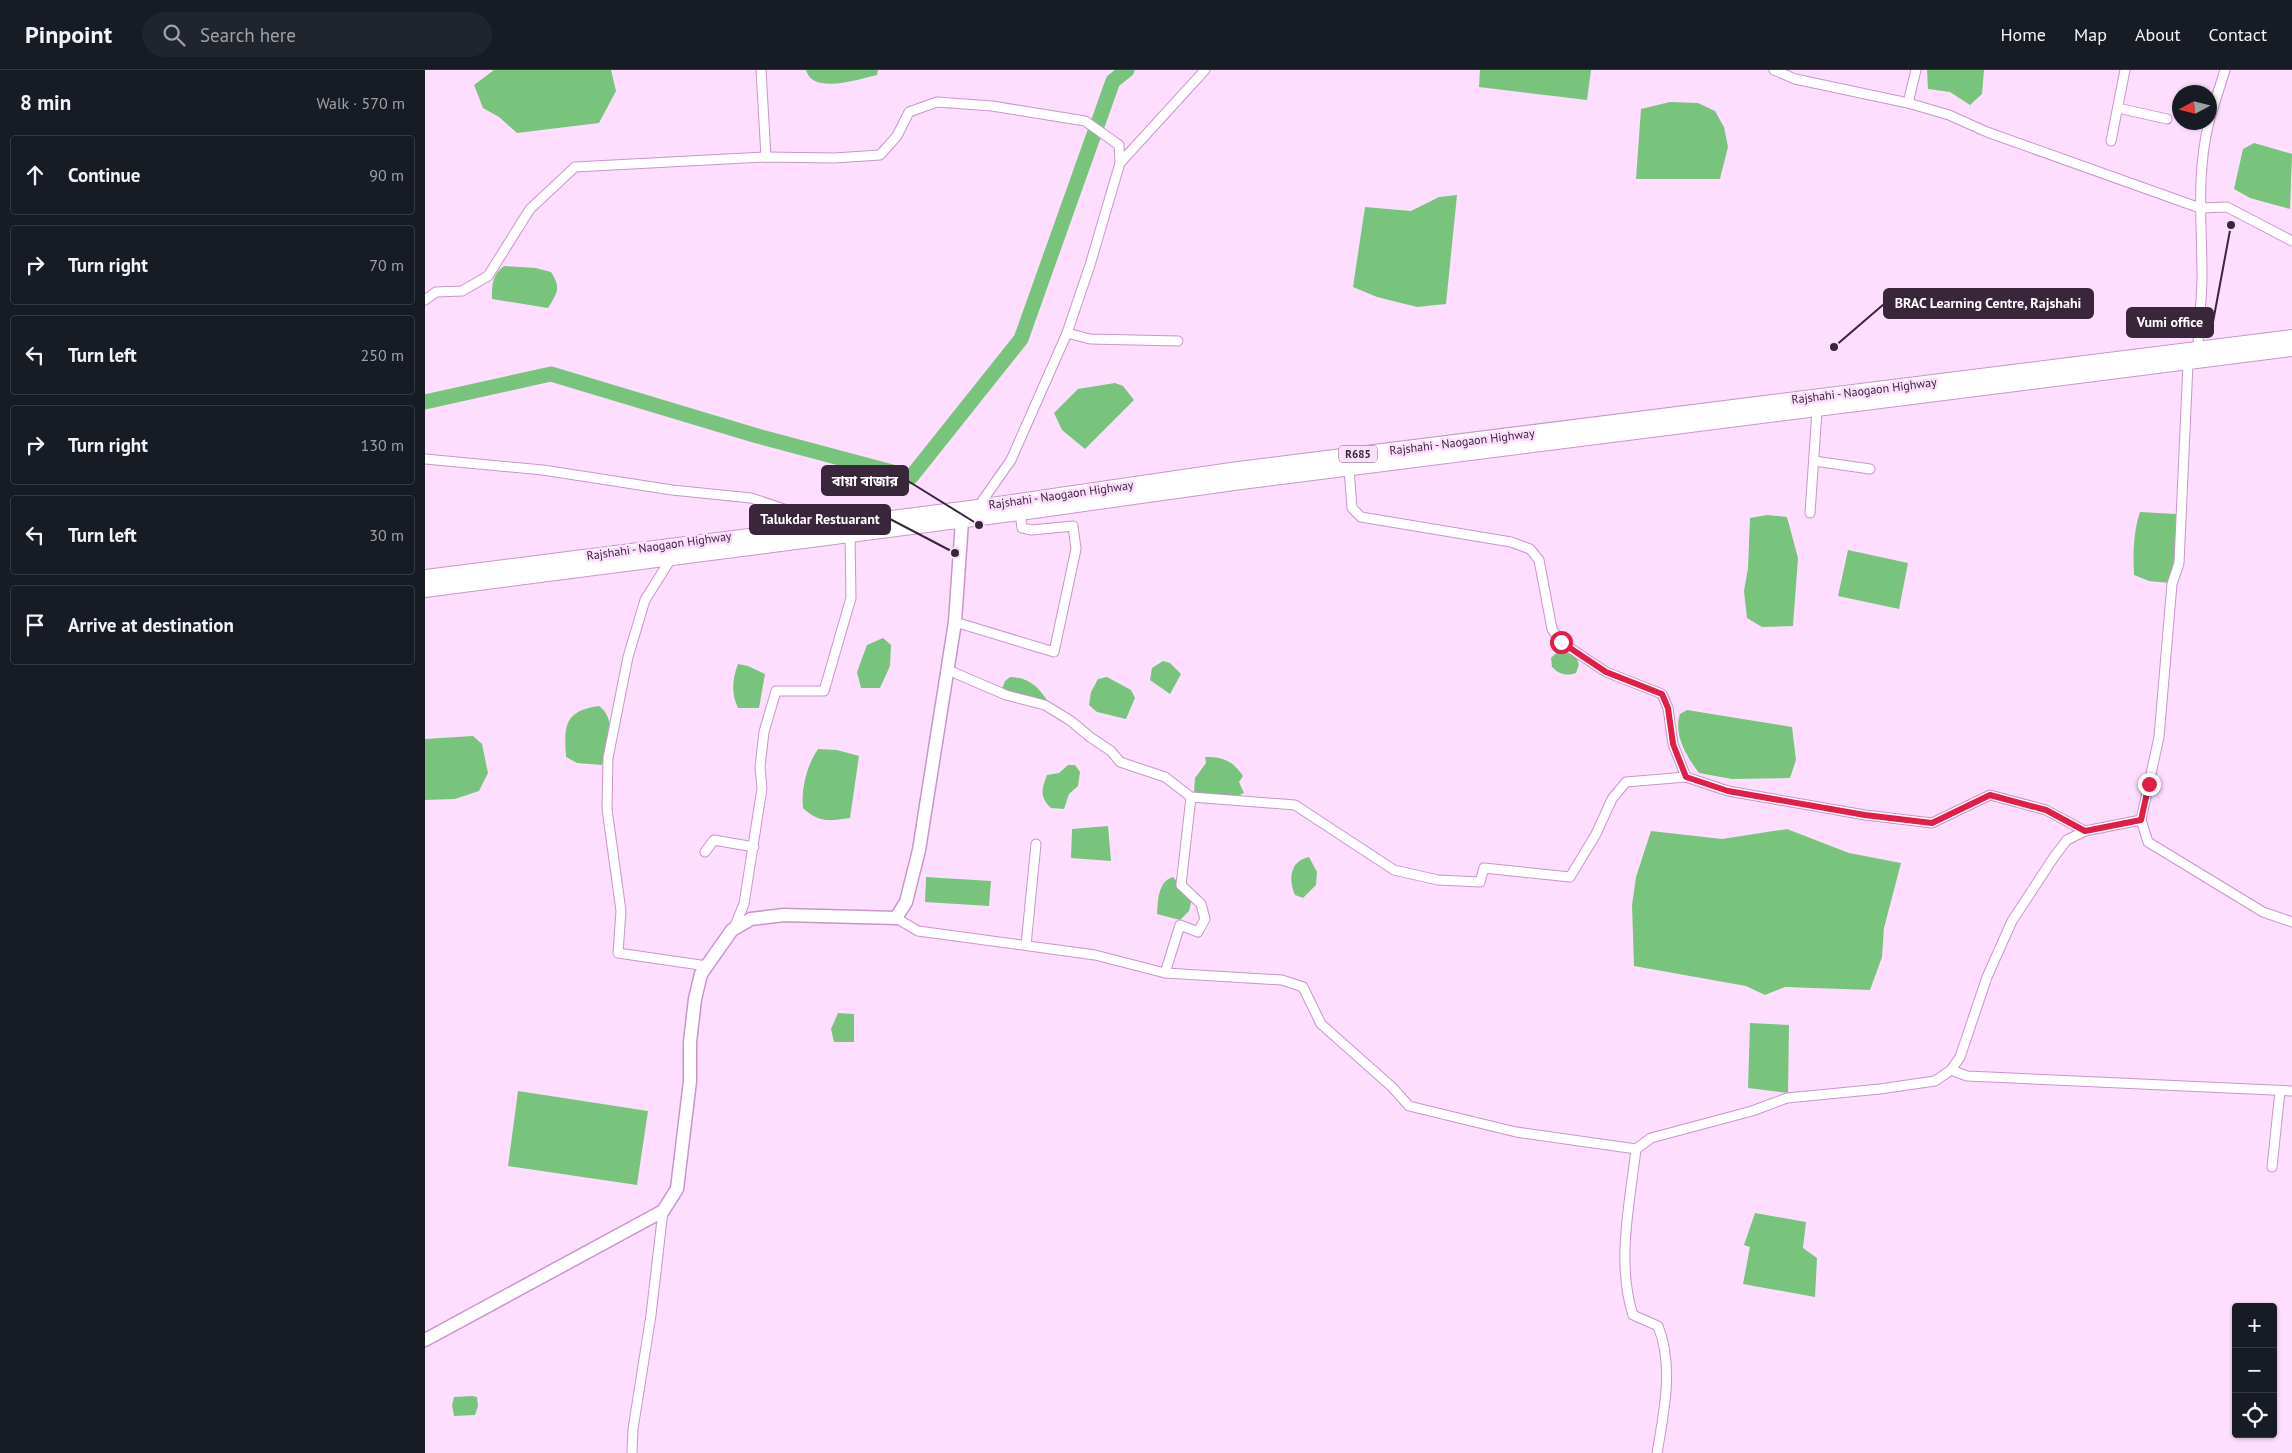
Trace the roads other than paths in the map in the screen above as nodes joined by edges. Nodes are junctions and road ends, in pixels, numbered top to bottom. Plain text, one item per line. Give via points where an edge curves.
1 (761, 70) edge
2 (1205, 70) edge
3 (1774, 70) edge
4 (1916, 70) edge
5 (2125, 70) edge
6 (2225, 70) edge
7 (2217, 96) edge
8 (1908, 103) junction
9 (2117, 108) junction
10 (2167, 119) dead end
11 (2207, 130) edge
12 (2111, 141) dead end
13 (766, 156) junction
14 (1120, 163) junction
15 (2200, 208) junction
16 (2292, 241) edge
17 (425, 300) edge
18 (1067, 333) junction
19 (1178, 341) dead end
20 (2289, 343) edge
21 (2198, 350) junction
22 (2188, 364) junction
23 (2111, 367) junction
24 (1817, 410) junction
25 (425, 459) edge
26 (1814, 461) junction
27 (1349, 469) junction
28 (1870, 469) dead end
29 (1089, 497) junction
30 (978, 506) junction
31 (1020, 513) junction
32 (1810, 513) dead end
33 (962, 521) junction
34 (831, 524) junction
35 (801, 534) junction
36 (850, 535) junction
37 (672, 557) junction
38 (425, 577) edge
39 (468, 578) junction
40 (425, 590) edge
41 (955, 622) junction
42 (948, 670) junction
43 (1686, 777) junction
44 (1191, 797) junction
45 (2141, 820) junction
46 (2085, 831) junction
47 (1036, 844) dead end
48 (754, 848) junction
49 (705, 852) dead end
50 (896, 918) junction
51 (2292, 922) edge
52 (733, 930) junction
53 (1026, 945) junction
54 (707, 966) junction
55 (1165, 973) junction
56 (1951, 1070) junction
57 (2280, 1090) junction
58 (2292, 1092) edge
59 (1636, 1149) junction
60 (2272, 1167) dead end
61 (663, 1210) junction
62 (425, 1340) edge
63 (632, 1453) edge
64 (1657, 1453) edge

1 - 13 street
2 - 14 street
3 - 8 street via 1795,79
4 - 8 street
5 - 9 street
6 - 7 street
8 - 15 street via 1949,115 1987,132
9 - 10 street
9 - 12 street
11 - 15 street via 2202,158
13 - 14 street via 834,158 880,155 897,136 909,112 937,102 992,106 1085,122 1119,145
13 - 17 street via 575,167 530,209 488,276 463,291 436,292
14 - 18 street
15 - 16 street via 2227,207
15 - 21 street via 2202,278
18 - 19 street via 1090,338
18 - 30 street via 1011,460
20 - 21 main road, Rajshahi - Naogaon Highway / R685
20 - 22 main road, Rajshahi - Naogaon Highway / R685
21 - 23 main road, Rajshahi - Naogaon Highway / R685
22 - 23 main road, Rajshahi - Naogaon Highway / R685
22 - 45 street via 2179,563 2173,584 2159,737
23 - 24 main road, Rajshahi - Naogaon Highway / R685
23 - 29 main road, Rajshahi - Naogaon Highway / R685 via 1247,468
24 - 26 street
24 - 27 main road, Rajshahi - Naogaon Highway / R685
25 - 34 street via 543,470 672,490 751,498
26 - 28 street
26 - 32 street
27 - 29 main road, Rajshahi - Naogaon Highway / R685
27 - 43 street via 1352,508 1361,516 1511,542 1530,549 1539,560 1552,630 1561,642 1606,672 1662,694 1668,708 1673,744
29 - 30 main road, Rajshahi - Naogaon Highway / R685
29 - 31 main road, Rajshahi - Naogaon Highway / R685
30 - 34 main road, Rajshahi - Naogaon Highway / R685
31 - 33 main road, Rajshahi - Naogaon Highway / R685
31 - 41 street via 1022,528 1073,526 1076,549 1054,652
33 - 36 main road, Rajshahi - Naogaon Highway / R685
33 - 41 main road
34 - 35 main road, Rajshahi - Naogaon Highway / R685
35 - 36 main road, Rajshahi - Naogaon Highway / R685
35 - 37 main road, Rajshahi - Naogaon Highway / R685
35 - 39 main road, Rajshahi - Naogaon Highway / R685
36 - 48 street via 851,598 824,691 776,691 764,732 760,767 762,788
37 - 39 main road, Rajshahi - Naogaon Highway / R685
37 - 54 street via 645,600 628,657 609,758 607,809 621,911 618,953
38 - 39 main road, Rajshahi - Naogaon Highway / R685
39 - 40 main road, Rajshahi - Naogaon Highway / R685
41 - 42 main road
42 - 44 street via 1006,695 1045,705 1111,751 1121,762 1165,777
42 - 50 main road via 919,850 906,902
43 - 44 street via 1626,782 1612,800 1597,834 1570,877 1484,868 1480,882 1438,880 1394,870 1295,805
43 - 46 street via 1728,791 1932,823 1990,795 2046,810
44 - 55 street via 1181,885 1201,904 1205,919 1198,932 1180,925
45 - 46 street
45 - 51 street via 2148,842 2263,912
46 - 56 street via 2067,840 2012,921 1987,977 1960,1057
47 - 53 street
48 - 49 street via 714,840
48 - 52 street via 744,904
50 - 52 main road via 784,915 751,919
50 - 53 street via 918,931
52 - 54 main road
53 - 55 street via 1095,955
54 - 61 main road via 701,974 695,999 690,1081 677,1189
55 - 59 street via 1282,980 1303,987 1321,1024 1409,1106 1516,1132
56 - 57 street via 1967,1076
56 - 59 street via 1935,1081 1787,1098 1752,1111 1651,1138
57 - 58 street
57 - 60 street
59 - 64 street via 1625,1250 1627,1298 1633,1315 1658,1326 1664,1340 1667,1396
61 - 62 main road
61 - 63 street

